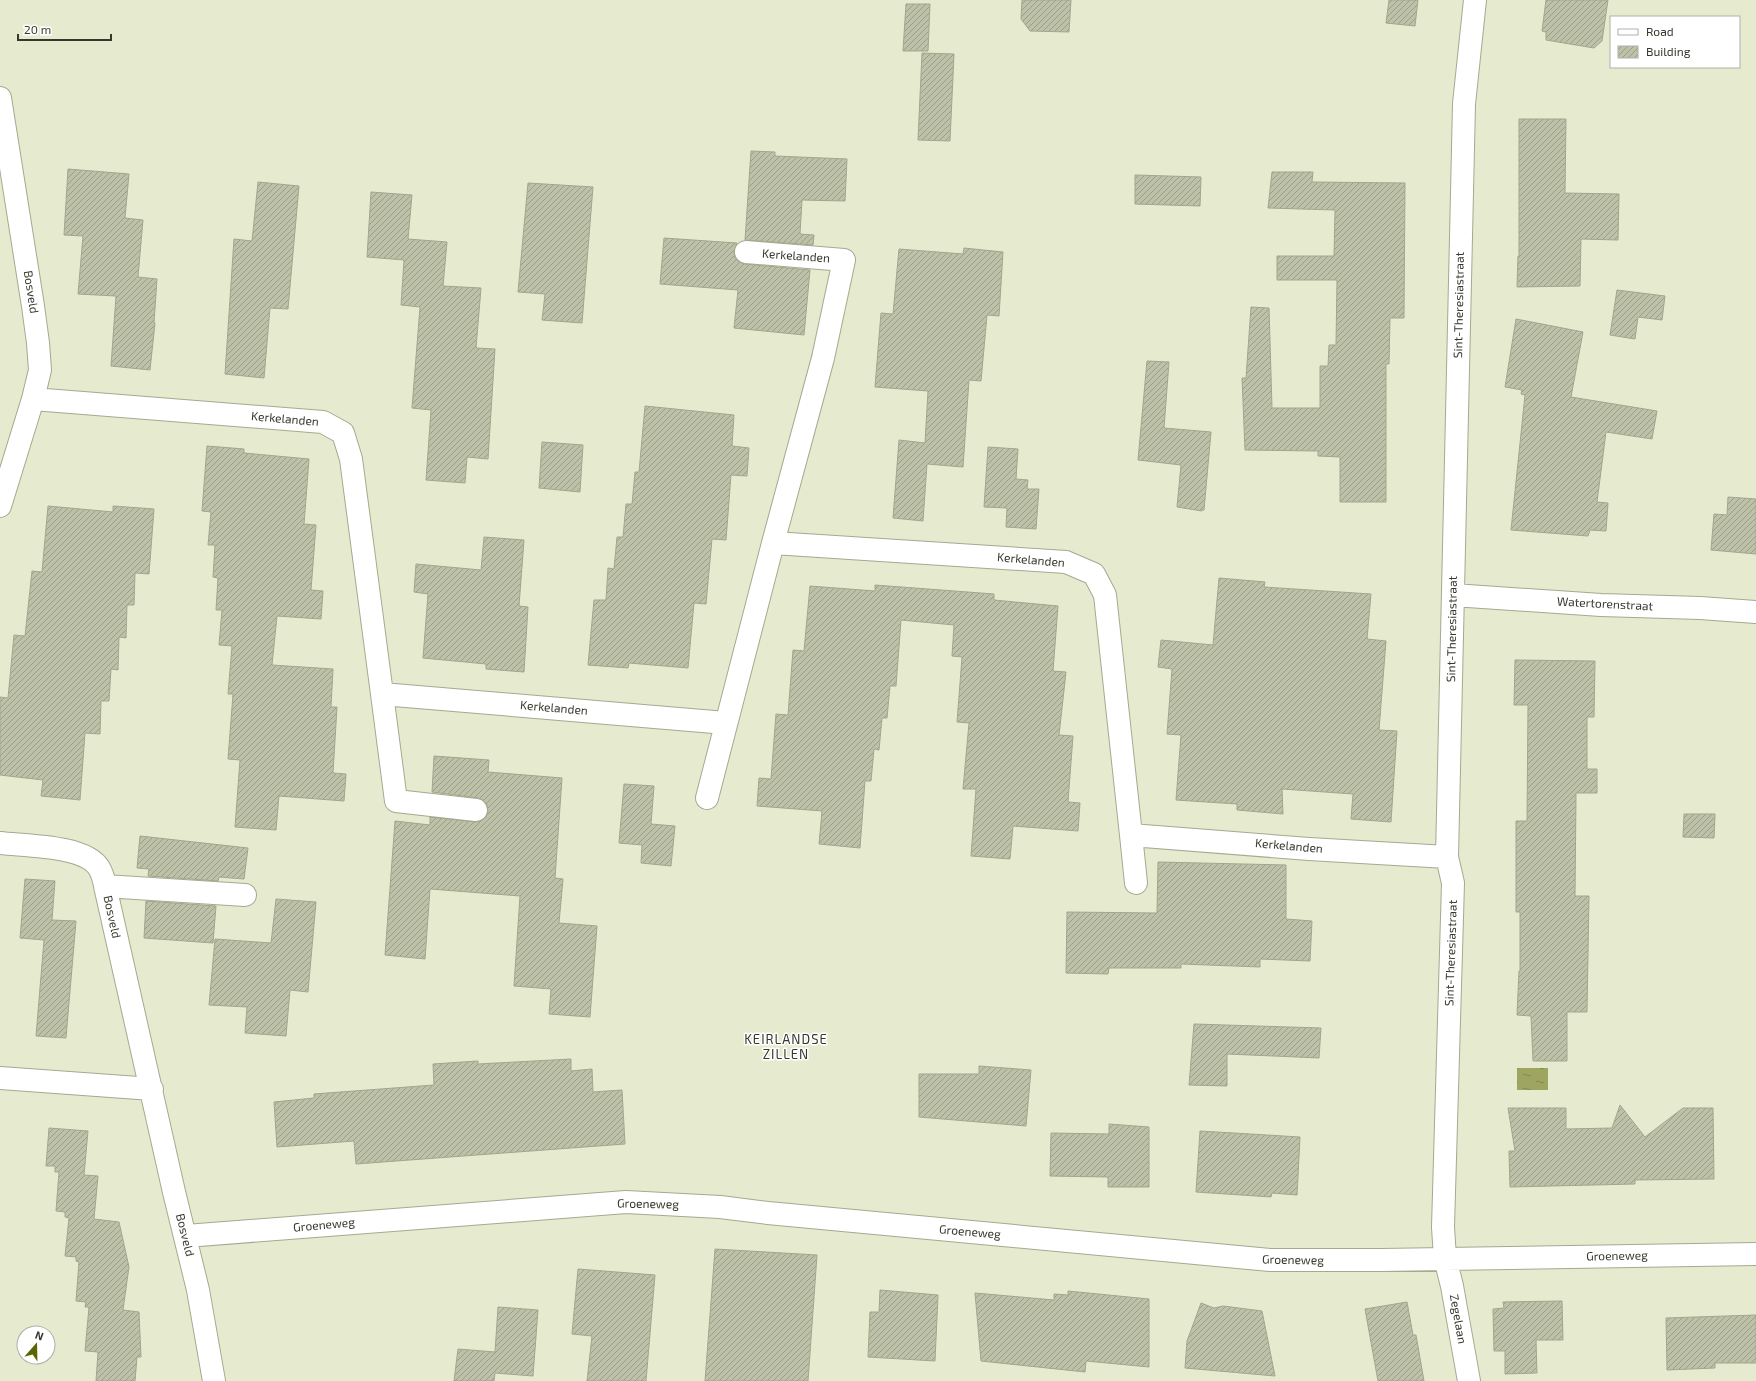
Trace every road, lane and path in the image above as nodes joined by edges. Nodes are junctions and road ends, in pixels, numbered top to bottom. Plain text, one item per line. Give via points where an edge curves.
1 (1475, 0) edge
2 (0, 98) edge
3 (746, 252) dead end
4 (33, 399) junction
5 (3, 483) edge
6 (0, 506) edge
7 (773, 542) junction
8 (1453, 595) junction
9 (1756, 612) edge
10 (382, 694) junction
11 (726, 723) junction
12 (707, 798) dead end
13 (476, 810) dead end
14 (1131, 835) junction
15 (0, 844) edge
16 (1447, 857) junction
17 (1136, 883) dead end
18 (105, 886) junction
19 (245, 895) dead end
20 (0, 1078) edge
21 (152, 1089) junction
22 (186, 1236) junction
23 (1756, 1254) edge
24 (1444, 1258) junction
25 (214, 1381) edge
26 (1469, 1381) edge

1 - 8 street, Sint-Theresiastraat via 1464,104
2 - 4 street, Bosveld via 38,343 40,370
3 - 7 street, Kerkelanden via 844,260 823,358
4 - 5 street, Bosveld
4 - 10 street, Kerkelanden via 323,422 343,433 352,459
5 - 6 street, Bosveld
7 - 11 street, Kerkelanden
7 - 14 street, Kerkelanden via 1066,562 1094,574 1105,595
8 - 9 street, Watertorenstraat
8 - 16 street, Sint-Theresiastraat
10 - 11 street, Kerkelanden
10 - 13 street, Kerkelanden via 396,800
11 - 12 street, Kerkelanden
14 - 16 street, Kerkelanden
14 - 17 street, Kerkelanden
15 - 18 street, Bosveld via 62,849 86,857 99,868
16 - 24 street, Sint-Theresiastraat via 1453,883
18 - 19 street, Bosveld
18 - 21 street, Bosveld
20 - 21 street
21 - 22 street, Bosveld
22 - 24 street, Groeneweg via 626,1202 720,1207 1270,1260
22 - 25 street, Bosveld
23 - 24 street, Groeneweg
24 - 26 street, Zegelaan via 1452,1286

